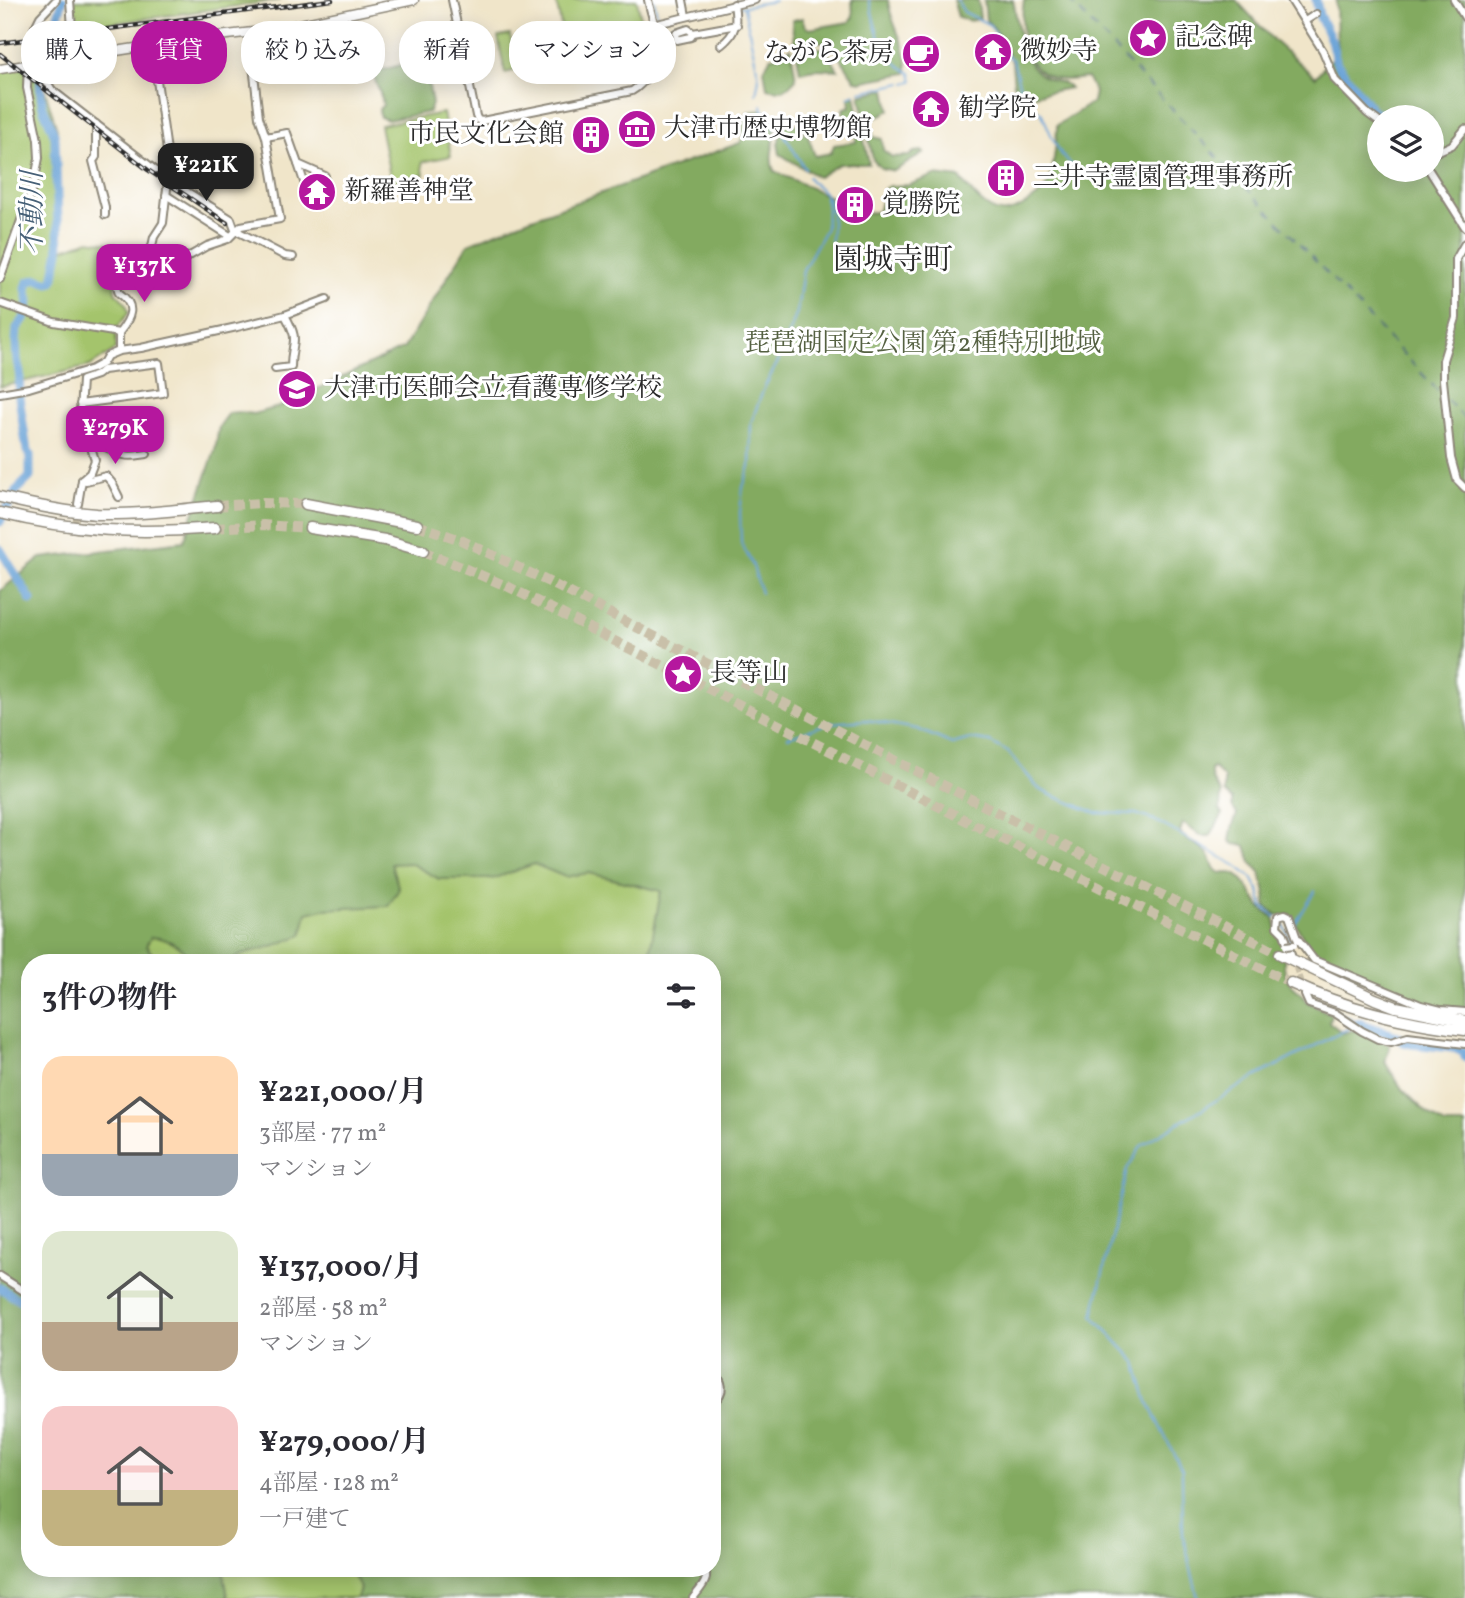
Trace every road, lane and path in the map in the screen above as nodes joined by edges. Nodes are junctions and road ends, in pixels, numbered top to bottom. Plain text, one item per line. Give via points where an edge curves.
1 (56, 0) edge
2 (70, 0) edge
3 (414, 0) edge
4 (452, 0) edge
5 (648, 0) edge
6 (683, 0) edge
7 (755, 0) edge
8 (1304, 0) edge
9 (1454, 0) edge
10 (1293, 3) edge
11 (734, 4) junction
12 (1316, 14) dead end
13 (685, 16) junction
14 (1465, 18) edge
15 (38, 21) edge
16 (71, 21) edge
17 (316, 21) edge
18 (652, 21) edge
19 (667, 21) edge
20 (1305, 21) junction
21 (737, 25) junction
22 (693, 33) dead end
23 (722, 45) dead end
24 (21, 64) edge
25 (0, 69) edge
26 (27, 84) edge
27 (47, 84) edge
28 (158, 84) edge
29 (255, 84) edge
30 (640, 84) edge
31 (1367, 113) edge
32 (96, 124) junction
33 (1465, 129) edge
34 (266, 137) junction
35 (1444, 149) edge
36 (298, 164) junction
37 (325, 176) dead end
38 (168, 180) junction
39 (1437, 182) edge
40 (166, 195) junction
41 (314, 200) dead end
42 (105, 215) dead end
43 (1465, 227) edge
44 (232, 233) junction
45 (1465, 243) edge
46 (293, 257) dead end
47 (147, 270) junction
48 (0, 279) edge
49 (327, 299) dead end
50 (0, 303) edge
51 (285, 315) junction
52 (119, 333) junction
53 (119, 351) junction
54 (104, 366) junction
55 (275, 369) dead end
56 (0, 393) edge
57 (80, 404) junction
58 (88, 440) junction
59 (147, 454) dead end
60 (82, 480) junction
61 (1465, 488) edge
62 (0, 497) edge
63 (119, 497) dead end
64 (78, 504) tunnel mouth
65 (306, 504) tunnel mouth
66 (217, 506) tunnel mouth
67 (0, 513) edge
68 (417, 525) tunnel mouth
69 (215, 528) tunnel mouth
70 (310, 528) tunnel mouth
71 (423, 551) tunnel mouth
72 (1290, 948) junction
73 (1291, 983) tunnel mouth
74 (1306, 995) tunnel mouth
75 (1465, 1012) edge
76 (1465, 1021) edge
77 (1465, 1030) edge
78 (1465, 1044) edge
79 (0, 1276) edge
80 (21, 1289) edge
81 (707, 1577) edge
82 (693, 1598) edge

1 - 15 street
2 - 16 street
3 - 17 main road
4 - 30 street via 476,116 482,121 632,91
5 - 18 street
6 - 13 street
7 - 11 street
8 - 10 street
9 - 14 street
10 - 20 street
11 - 13 street
11 - 21 street
12 - 20 street
13 - 19 street
20 - 31 street via 1335,80
21 - 22 street
21 - 23 street
24 - 25 main road
26 - 48 street via 39,158
27 - 32 street
28 - 38 street
29 - 34 street
32 - 38 street
32 - 42 street via 93,161
33 - 35 street
34 - 36 street via 287,133
34 - 44 street via 281,217 241,226
36 - 37 street
36 - 41 street
38 - 40 street
38 - 44 street via 231,219
39 - 43 street
40 - 44 street
40 - 47 street via 163,223 154,237
44 - 46 street
44 - 47 street via 186,258
45 - 61 street via 1456,259 1456,318 1443,360 1443,380 1451,458 1457,480
47 - 52 street via 139,278 116,283 132,311
49 - 51 street
50 - 52 street via 54,322
51 - 53 street
51 - 55 street via 294,332 291,367
52 - 53 street
53 - 54 street via 107,356
54 - 56 street
54 - 57 street via 82,380
54 - 57 street via 159,363 163,393
57 - 58 street
58 - 59 street via 127,456
58 - 60 street via 95,460
60 - 63 street via 106,476
60 - 64 street
62 - 66 highway via 96,514
65 - 68 highway
67 - 69 highway via 87,530
70 - 71 highway
72 - 72 street via 1289,916 1285,914 1278,916 1277,927
72 - 75 street via 1421,1005
72 - 76 highway via 1375,999
73 - 77 highway via 1395,1019
74 - 78 street via 1310,1004 1378,1039
79 - 80 street
81 - 82 street

